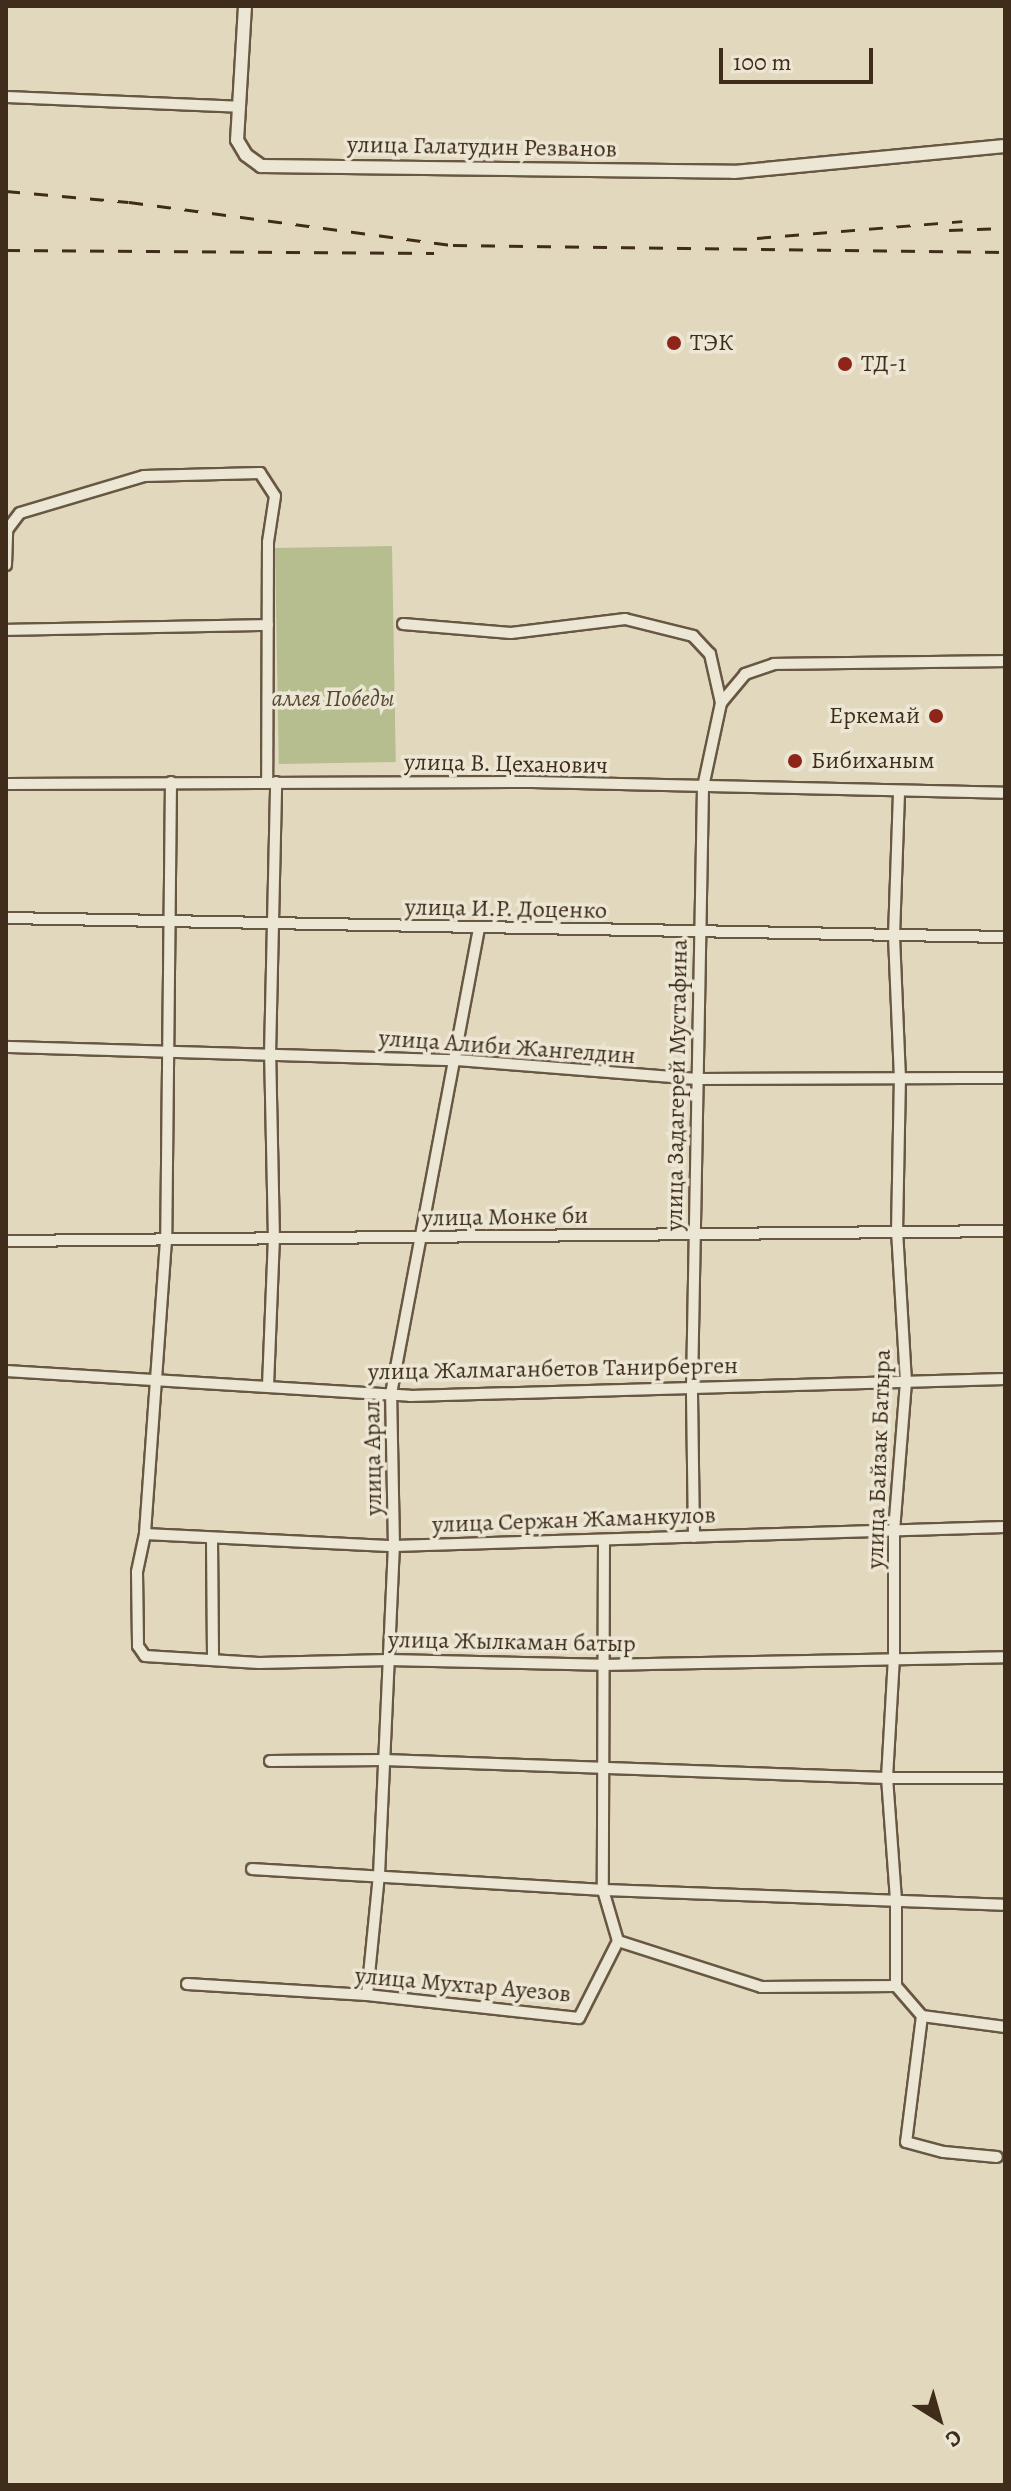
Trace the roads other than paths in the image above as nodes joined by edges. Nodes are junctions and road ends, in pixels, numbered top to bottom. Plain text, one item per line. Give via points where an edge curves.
1 (245, 6) edge
2 (6, 97) edge
3 (240, 107) junction
4 (1005, 146) edge
5 (7, 530) edge
6 (6, 565) edge
7 (403, 624) dead end
8 (268, 625) junction
9 (6, 630) edge
10 (1005, 661) edge
11 (721, 703) junction
12 (171, 782) junction
13 (272, 782) junction
14 (6, 784) edge
15 (703, 787) junction
16 (899, 791) junction
17 (1005, 793) edge
18 (6, 918) edge
19 (171, 922) junction
20 (275, 924) junction
21 (479, 928) junction
22 (700, 933) junction
23 (894, 936) junction
24 (1005, 937) edge
25 (6, 1047) edge
26 (169, 1052) junction
27 (270, 1055) junction
28 (457, 1060) junction
29 (1005, 1078) edge
30 (697, 1079) junction
31 (900, 1079) junction
32 (1005, 1231) edge
33 (897, 1232) junction
34 (695, 1233) junction
35 (274, 1239) junction
36 (418, 1239) junction
37 (166, 1240) junction
38 (6, 1241) edge
39 (6, 1371) edge
40 (155, 1378) junction
41 (1005, 1379) edge
42 (906, 1382) junction
43 (268, 1386) junction
44 (692, 1388) junction
45 (391, 1394) junction
46 (1005, 1527) edge
47 (894, 1531) junction
48 (145, 1534) junction
49 (694, 1537) junction
50 (212, 1540) junction
51 (604, 1540) junction
52 (394, 1546) junction
53 (1005, 1657) edge
54 (894, 1658) junction
55 (213, 1659) junction
56 (388, 1660) junction
57 (602, 1665) junction
58 (384, 1760) junction
59 (270, 1761) dead end
60 (603, 1767) junction
61 (887, 1778) junction
62 (1005, 1778) edge
63 (252, 1869) dead end
64 (379, 1875) junction
65 (603, 1890) junction
66 (896, 1900) junction
67 (1005, 1905) edge
68 (618, 1941) junction
69 (187, 1984) dead end
70 (896, 1986) junction
71 (367, 1995) junction
72 (922, 2016) junction
73 (1005, 2027) edge
74 (997, 2157) dead end

1 - 3 street, улица Галатудин Резванов
2 - 3 street
3 - 4 street, улица Галатудин Резванов via 237,140 261,166 734,172
5 - 6 street
5 - 8 street via 20,513 144,476 260,473 275,496 268,542
7 - 11 street via 511,633 625,619 693,636 710,654
8 - 9 street
8 - 13 street
10 - 11 street, улица Задагерей Мустафина via 774,664 745,674
11 - 15 street, улица Задагерей Мустафина
12 - 13 street, улица В. Цеханович
12 - 14 street, улица В. Цеханович
12 - 19 street
13 - 15 street, улица В. Цеханович
13 - 20 street
15 - 16 street, улица В. Цеханович
15 - 22 street, улица Задагерей Мустафина
16 - 17 street, улица В. Цеханович
16 - 23 street, улица Байзак Батыра
18 - 19 street, улица И.Р. Доценко
19 - 20 street, улица И.Р. Доценко
19 - 26 street
20 - 21 street, улица И.Р. Доценко
20 - 27 street
21 - 22 street, улица И.Р. Доценко
21 - 28 street, улица Арал
22 - 23 street, улица И.Р. Доценко
22 - 30 street, улица Задагерей Мустафина
23 - 24 street, улица И.Р. Доценко
23 - 31 street, улица Байзак Батыра
25 - 26 street, улица Алиби Жангелдин
26 - 27 street, улица Алиби Жангелдин
26 - 37 street
27 - 28 street, улица Алиби Жангелдин
27 - 35 street
28 - 30 street, улица Алиби Жангелдин
28 - 36 street, улица Арал
29 - 31 street, улица Алиби Жангелдин
30 - 31 street, улица Алиби Жангелдин
30 - 34 street, улица Задагерей Мустафина
31 - 33 street, улица Байзак Батыра
32 - 33 street, улица Монке би
33 - 34 street, улица Монке би
33 - 42 street, улица Байзак Батыра
34 - 36 street, улица Монке би
34 - 44 street, улица Задагерей Мустафина
35 - 36 street, улица Монке би
35 - 37 street, улица Монке би
35 - 43 street
36 - 45 street, улица Арал
37 - 38 street, улица Монке би
37 - 40 street
39 - 40 street, улица Жалмаганбетов Танирберген
40 - 43 street, улица Жалмаганбетов Танирберген
40 - 48 street
41 - 42 street, улица Жалмаганбетов Танирберген
42 - 44 street, улица Жалмаганбетов Танирберген
42 - 47 street, улица Байзак Батыра
43 - 45 street, улица Жалмаганбетов Танирберген
44 - 45 street, улица Жалмаганбетов Танирберген
44 - 49 street, улица Задагерей Мустафина
45 - 52 street, улица Арал
46 - 47 street, улица Сержан Жаманкулов
47 - 49 street, улица Сержан Жаманкулов
47 - 54 street, улица Байзак Батыра
48 - 50 street, улица Сержан Жаманкулов
48 - 55 street, улица Жылкаман батыр via 137,1572 138,1646 145,1656
49 - 51 street, улица Сержан Жаманкулов
50 - 52 street, улица Сержан Жаманкулов
50 - 55 street
51 - 52 street, улица Сержан Жаманкулов
51 - 57 street
52 - 56 street, улица Арал
53 - 54 street, улица Жылкаман батыр
54 - 57 street, улица Жылкаман батыр
54 - 61 street, улица Байзак Батыра
55 - 56 street, улица Жылкаман батыр
56 - 57 street, улица Жылкаман батыр
56 - 58 street, улица Арал
57 - 60 street
58 - 59 street
58 - 60 street
58 - 64 street, улица Арал
60 - 61 street
60 - 65 street
61 - 62 street
61 - 66 street, улица Байзак Батыра
63 - 64 street
64 - 65 street
64 - 71 street, улица Арал
65 - 66 street
65 - 68 street
66 - 67 street
66 - 70 street, улица Байзак Батыра
68 - 70 street via 761,1987
68 - 71 street, улица Мухтар Ауезов via 579,2018
69 - 71 street, улица Мухтар Ауезов
70 - 72 street
72 - 73 street
72 - 74 street via 906,2142

